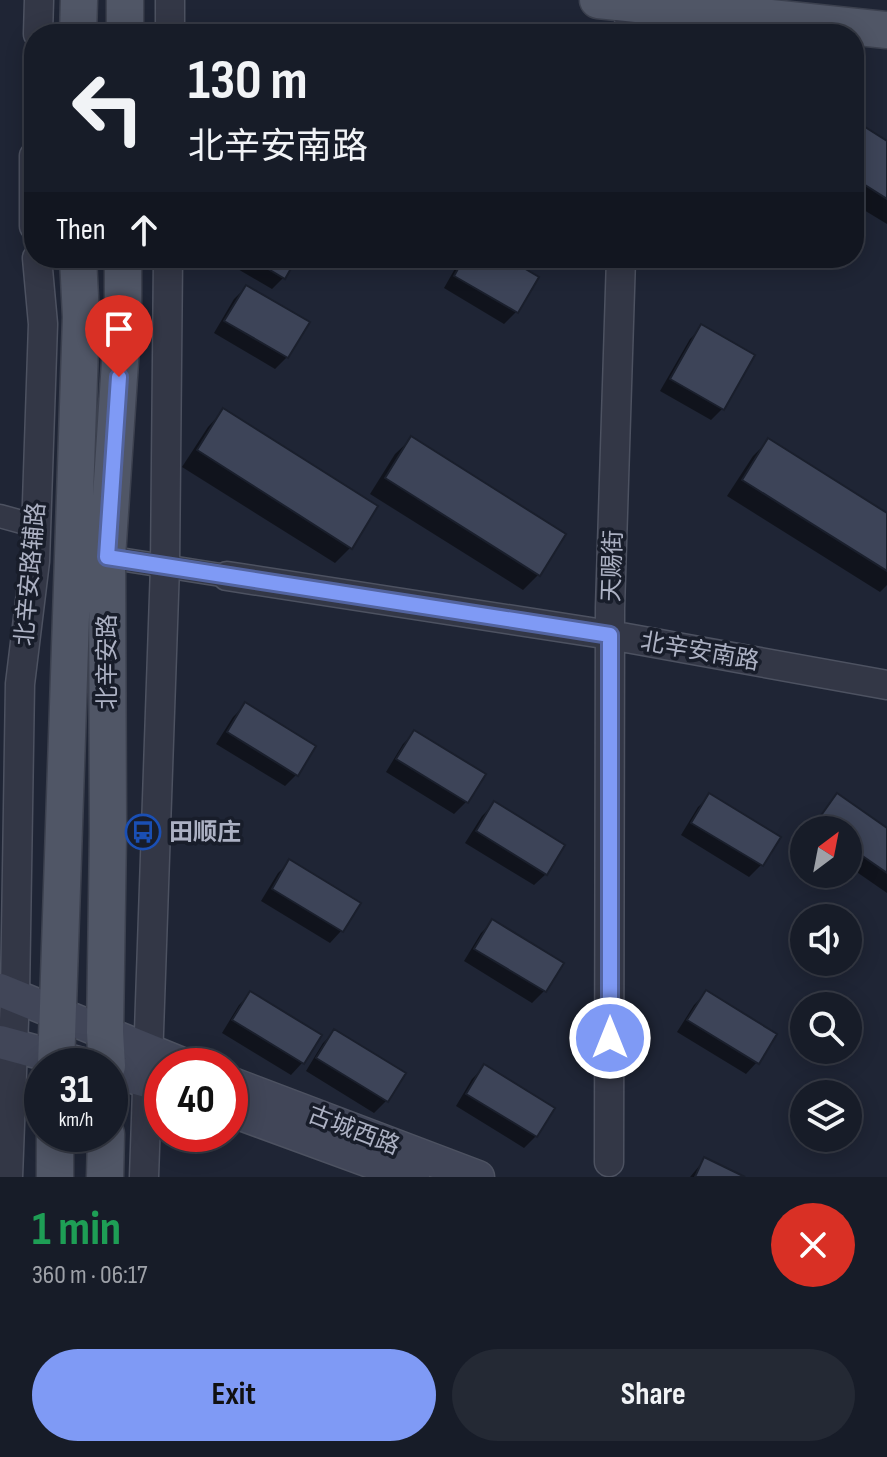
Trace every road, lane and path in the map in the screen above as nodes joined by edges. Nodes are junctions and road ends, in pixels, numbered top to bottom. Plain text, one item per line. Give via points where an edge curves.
1 (39, 0) edge
2 (79, 0) edge
3 (125, 0) edge
4 (170, 0) edge
5 (619, 12) edge
6 (38, 24) edge
7 (78, 24) edge
8 (125, 24) edge
9 (170, 24) edge
10 (798, 24) edge
11 (864, 28) edge
12 (887, 30) edge
13 (38, 268) edge
14 (79, 268) edge
15 (123, 268) edge
16 (168, 268) edge
17 (621, 268) edge
18 (78, 401) junction
19 (0, 516) edge
20 (36, 526) junction
21 (107, 557) junction
22 (165, 566) junction
23 (227, 576) joint
24 (610, 635) junction
25 (887, 685) edge
26 (8, 993) edge
27 (59, 1012) junction
28 (6, 1044) edge
29 (65, 1048) edge
30 (97, 1048) edge
31 (107, 1048) edge
32 (153, 1048) edge
33 (248, 1090) edge
34 (248, 1117) edge
35 (55, 1152) edge
36 (106, 1152) edge
37 (146, 1152) edge
38 (609, 1162) dead end
39 (8, 1177) edge
40 (55, 1177) edge
41 (105, 1177) edge
42 (144, 1177) edge
43 (413, 1177) edge
44 (478, 1177) edge

1 - 6 street
2 - 7 main road
3 - 8 main road
4 - 9 street
5 - 10 main road
11 - 12 main road
13 - 20 street, 北辛安路辅路 via 43,324
14 - 18 main road, 北辛安路
15 - 21 main road, 北辛安路
16 - 22 street
17 - 24 street, 天赐街
18 - 20 street
18 - 27 main road, 北辛安路
19 - 20 street
20 - 26 street, 北辛安路辅路 via 20,684
21 - 22 street
21 - 31 main road, 北辛安路
22 - 23 street
22 - 32 street
23 - 24 street, 北辛安南路
24 - 25 street, 北辛安南路
24 - 38 street, 天赐街
26 - 27 main road
26 - 28 street, 北辛安路辅路
27 - 29 main road, 北辛安路
27 - 30 main road
28 - 39 street, 北辛安路辅路
33 - 44 main road, 古城西路
34 - 43 main road, 古城西路
35 - 40 main road
36 - 41 main road
37 - 42 street

